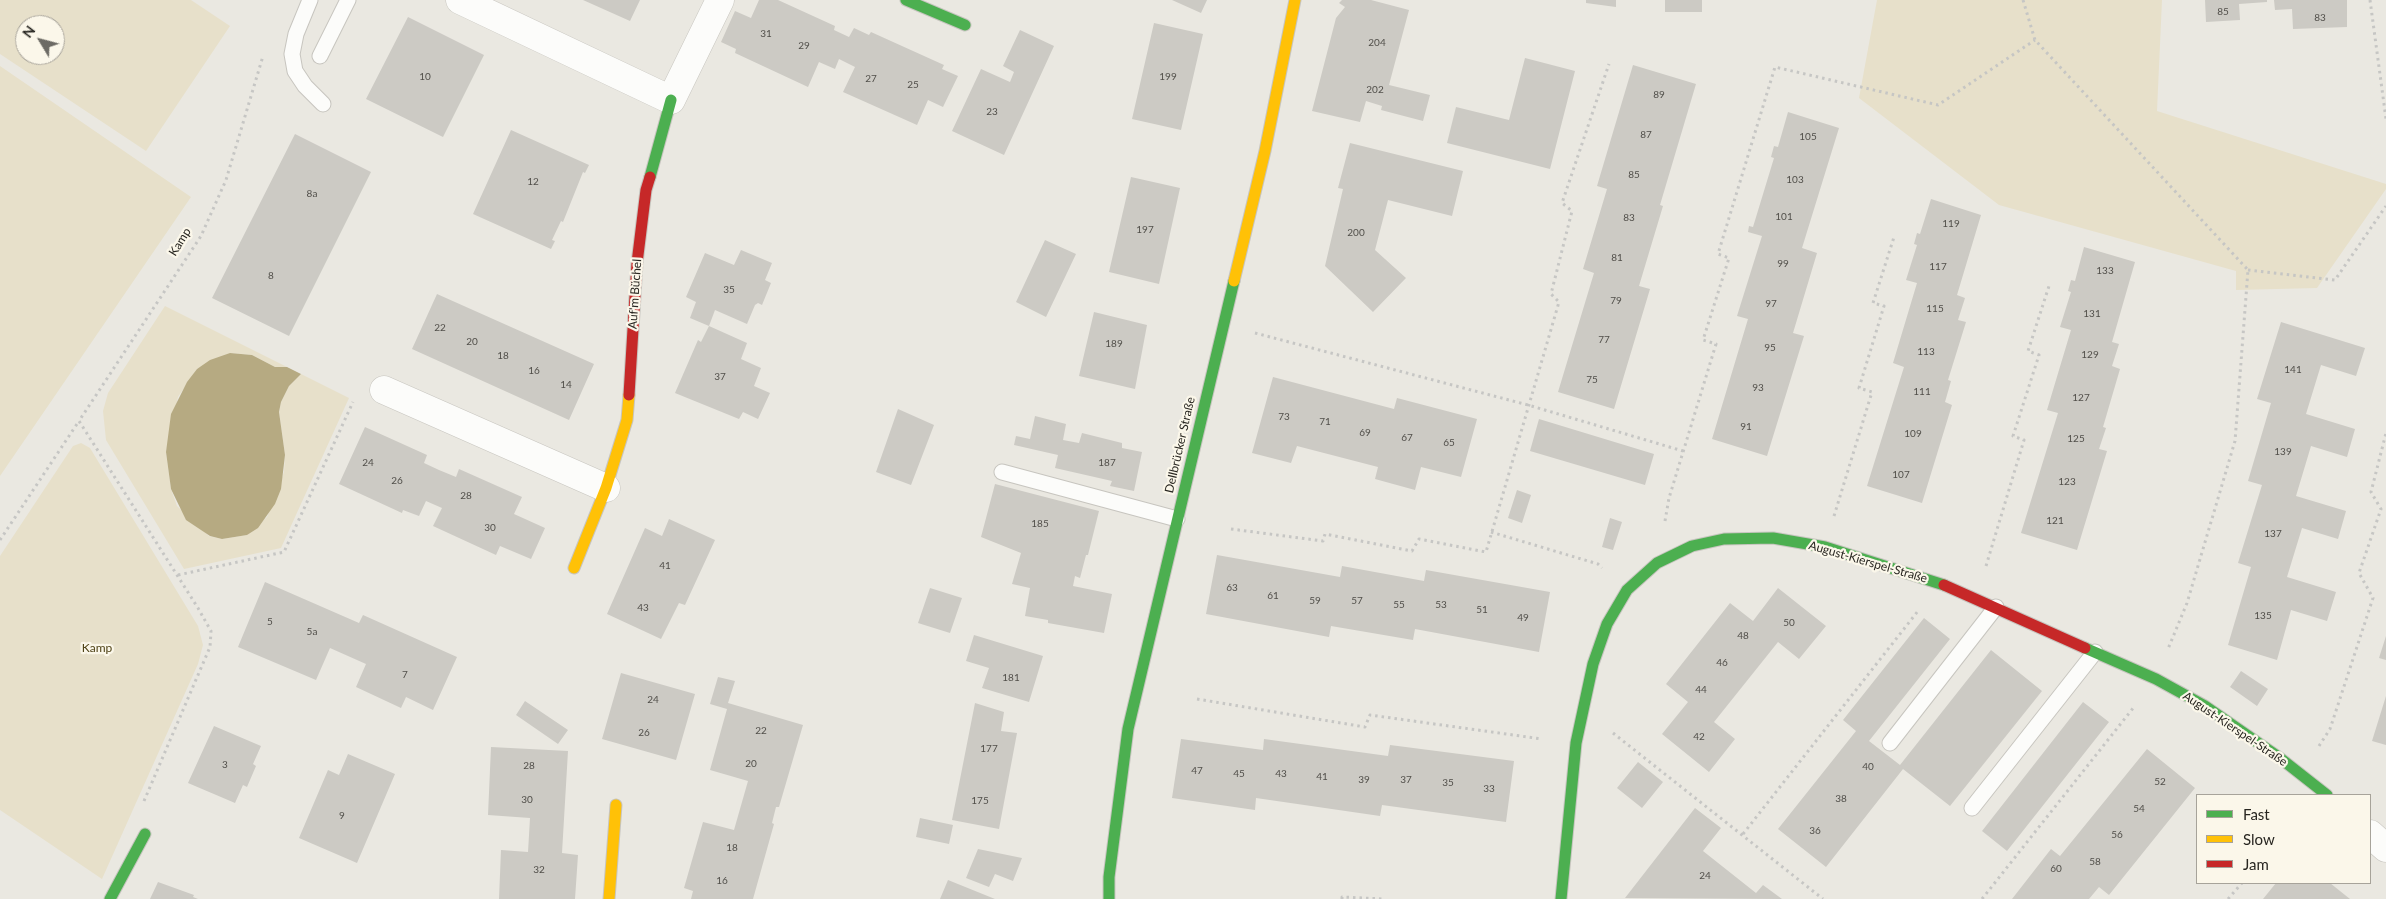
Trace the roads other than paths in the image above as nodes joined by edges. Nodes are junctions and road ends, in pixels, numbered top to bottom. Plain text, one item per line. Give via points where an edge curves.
1 (310, 0) edge
2 (348, 0) edge
3 (460, 0) edge
4 (720, 0) edge
5 (906, 0) edge
6 (1295, 0) edge
7 (965, 26) dead end
8 (320, 56) dead end
9 (671, 100) junction
10 (323, 104) dead end
11 (384, 390) road end
12 (1002, 472) dead end
13 (606, 488) junction
14 (1177, 519) junction
15 (574, 568) dead end
16 (1996, 607) junction
17 (2095, 652) junction
18 (1890, 743) dead end
19 (2326, 794) edge
20 (616, 805) dead end
21 (1972, 808) dead end
22 (145, 834) road end
23 (2371, 835) edge
24 (2386, 848) edge
25 (110, 899) edge
26 (609, 899) edge
27 (1109, 899) edge
28 (1562, 899) edge

1 - 10 lane via 296,34 292,54 295,71
2 - 8 lane
3 - 9 street
4 - 9 street, Auf'm Büchel
5 - 7 street
6 - 14 street, Dellbrücker Straße via 1265,151
9 - 13 street, Auf'm Büchel via 646,190 637,264 626,420
11 - 13 street
12 - 14 lane
13 - 15 street, Auf'm Büchel
14 - 27 street, Dellbrücker Straße via 1128,730
16 - 17 street, August-Kierspel-Straße
16 - 18 lane
16 - 28 street, August-Kierspel-Straße via 1940,583 1824,547 1773,538 1724,539 1692,546 1657,563 1627,590 1607,624 1593,664 1576,743
17 - 19 street, August-Kierspel-Straße via 2206,706
17 - 21 lane
20 - 26 street
22 - 25 street
23 - 24 street

